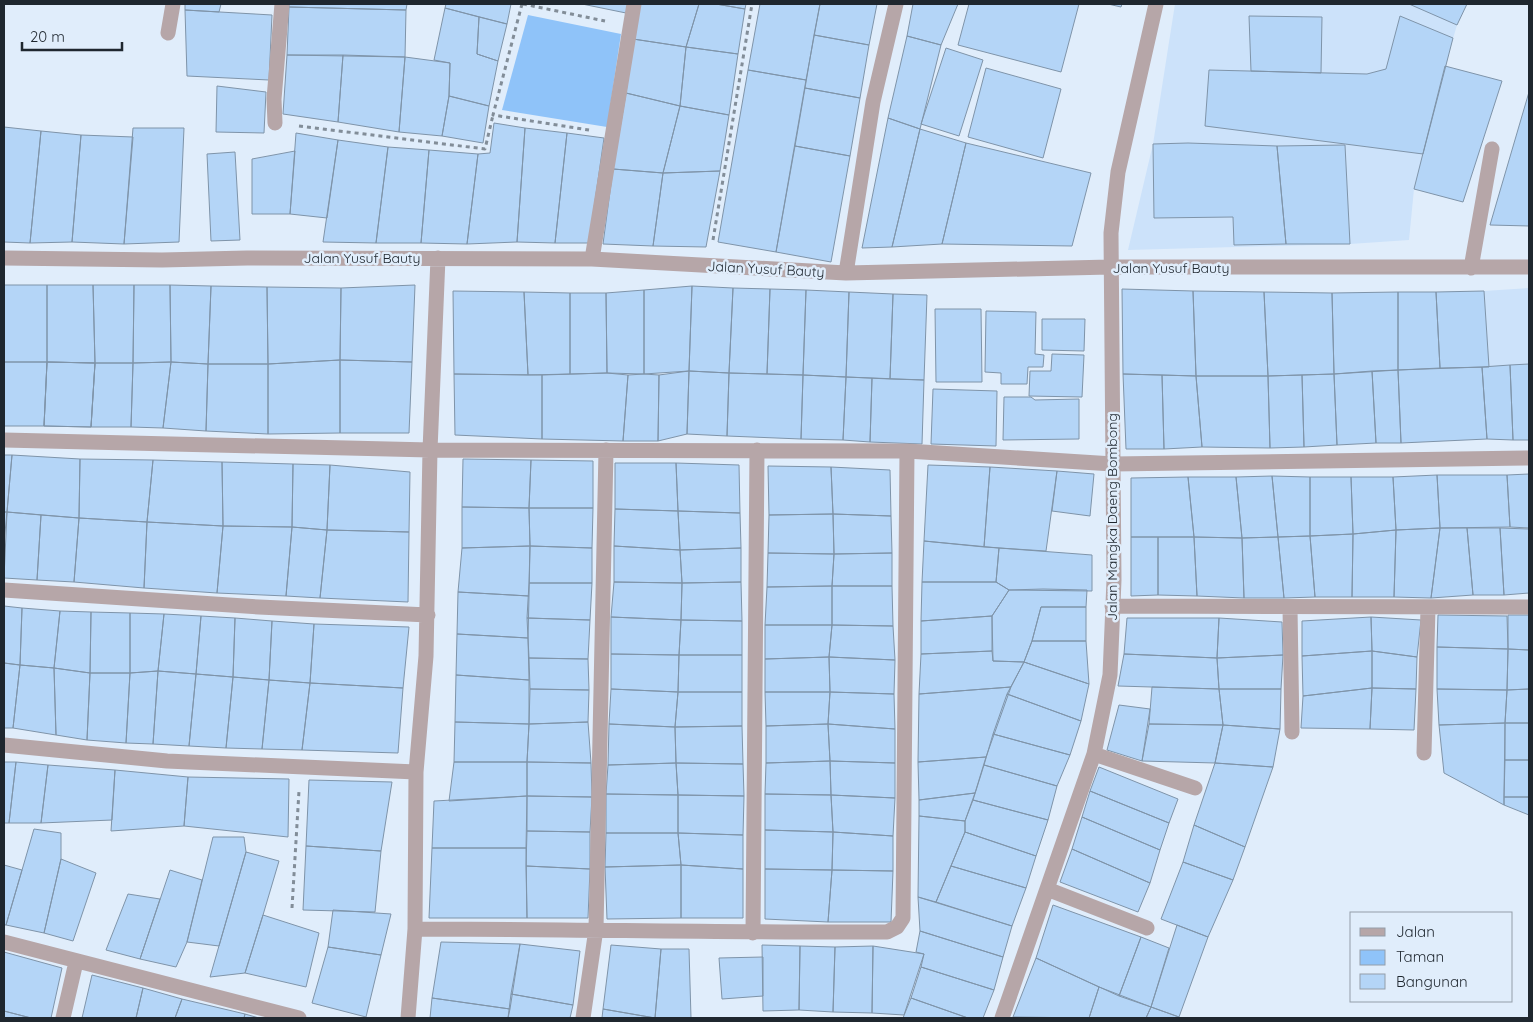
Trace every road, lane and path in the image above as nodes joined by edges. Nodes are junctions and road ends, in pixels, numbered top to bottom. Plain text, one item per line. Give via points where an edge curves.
1 (173, 4) edge
2 (282, 4) edge
3 (523, 4) edge
4 (634, 4) edge
5 (752, 4) edge
6 (896, 4) edge
7 (1156, 4) edge
8 (630, 26) junction
9 (168, 33) dead end
10 (493, 115) junction
11 (275, 123) joint
12 (612, 134) junction
13 (1492, 149) dead end
14 (4, 258) edge
15 (438, 258) junction
16 (592, 259) junction
17 (709, 265) junction
18 (1529, 267) edge
19 (1110, 268) junction
20 (1471, 268) junction
21 (846, 273) junction
22 (4, 440) edge
23 (430, 450) junction
24 (606, 450) junction
25 (757, 450) junction
26 (907, 451) junction
27 (1529, 458) edge
28 (1112, 464) junction
29 (4, 590) edge
30 (1112, 606) junction
31 (1529, 607) edge
32 (1290, 608) junction
33 (1428, 608) junction
34 (428, 615) junction
35 (1292, 732) dead end
36 (4, 745) edge
37 (1424, 752) dead end
38 (1094, 754) junction
39 (300, 768) junction
40 (416, 772) junction
41 (1195, 788) dead end
42 (1047, 889) junction
43 (292, 908) dead end
44 (596, 928) junction
45 (1147, 928) dead end
46 (415, 929) junction
47 (753, 933) junction
48 (4, 942) edge
49 (76, 962) junction
50 (63, 1018) edge
51 (299, 1018) edge
52 (408, 1018) edge
53 (583, 1018) edge
54 (1002, 1018) edge

1 - 9 street
2 - 11 street
3 - 8 path
3 - 10 path
4 - 8 street
5 - 17 path
6 - 21 street via 873,102
7 - 19 street, Jalan Mangka Daeng Bombong via 1118,172
8 - 12 street
10 - 11 path via 485,149
10 - 12 path
12 - 16 street
13 - 20 street
14 - 15 street, Jalan Yusuf Bauty
15 - 16 street, Jalan Yusuf Bauty
15 - 23 street
16 - 17 street, Jalan Yusuf Bauty
17 - 21 street, Jalan Yusuf Bauty
18 - 20 street, Jalan Yusuf Bauty
19 - 20 street, Jalan Yusuf Bauty
19 - 21 street, Jalan Yusuf Bauty
19 - 28 street, Jalan Mangka Daeng Bombong
22 - 23 street
23 - 24 street
23 - 34 street
24 - 25 street
24 - 44 street
25 - 26 street
25 - 47 street
26 - 28 street
26 - 47 street via 903,918 897,927 887,932
27 - 28 street
28 - 30 street, Jalan Mangka Daeng Bombong
29 - 34 street via 259,608
30 - 32 street
30 - 38 street, Jalan Mangka Daeng Bombong via 1110,675
31 - 33 street
32 - 33 street
32 - 35 street
33 - 37 street
34 - 40 street
36 - 39 street via 137,758
38 - 41 street
38 - 42 street, Jalan Mangka Daeng Bombong
39 - 40 street
39 - 43 path
40 - 46 street
42 - 45 street
42 - 54 street, Jalan Mangka Daeng Bombong
44 - 46 street
44 - 47 street
44 - 53 street
46 - 52 street
48 - 49 street
49 - 50 street
49 - 51 street

